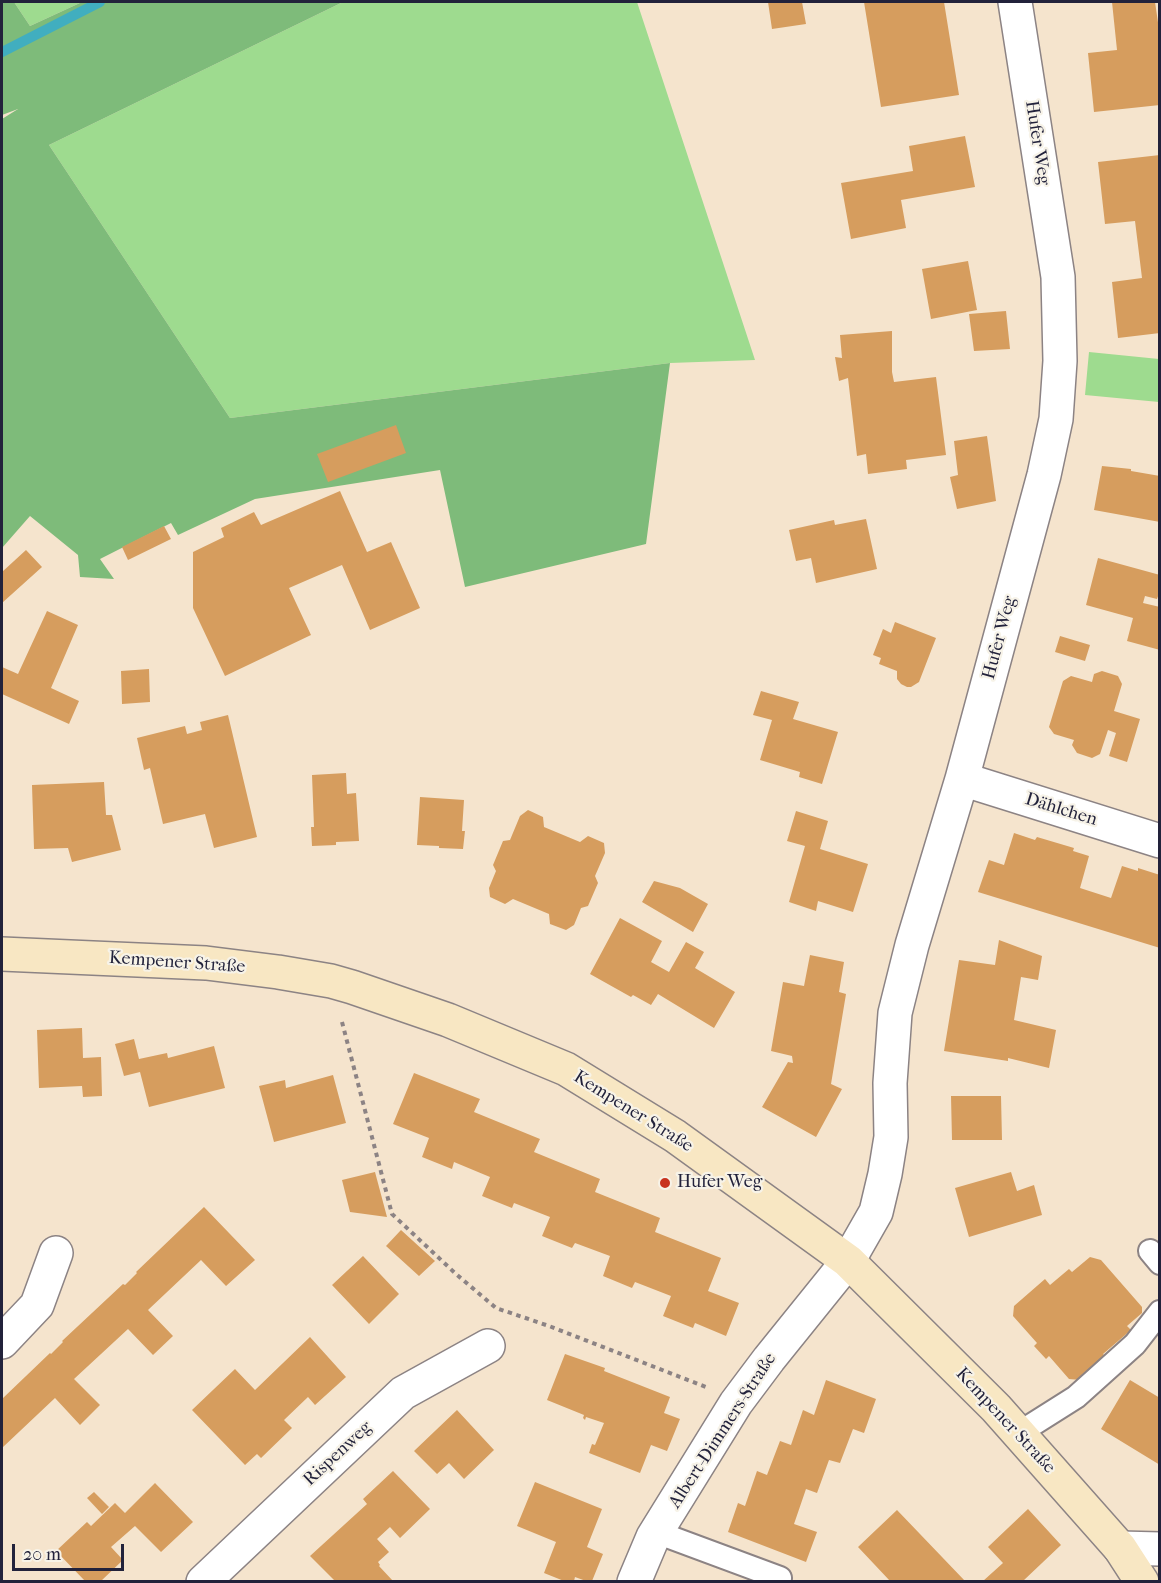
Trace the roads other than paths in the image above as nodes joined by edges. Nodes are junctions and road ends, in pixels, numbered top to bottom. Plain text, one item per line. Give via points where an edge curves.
1 (1016, 2) edge
2 (962, 779) junction
3 (1160, 841) edge
4 (2, 954) edge
5 (56, 1253) dead end
6 (848, 1261) junction
7 (1160, 1312) edge
8 (2, 1342) edge
9 (488, 1346) dead end
10 (1019, 1433) junction
11 (656, 1532) junction
12 (1120, 1548) junction
13 (1160, 1549) edge
14 (780, 1578) dead end
15 (202, 1581) edge
16 (634, 1581) edge
17 (1142, 1581) edge

1 - 2 street, Hufer Weg via 1058,278 1060,361 1056,419
2 - 3 street, Dählchen
2 - 6 street, Hufer Weg via 895,1013 891,1137 885,1174 876,1212
4 - 6 main road, Kempener Straße via 206,963 278,972 331,981 448,1020 566,1070 675,1136
5 - 8 street via 37,1305
6 - 10 main road, Kempener Straße
6 - 11 street, Albert-Dimmers-Straße via 736,1403
7 - 10 lane via 1135,1344 1076,1397
9 - 15 street, Rispenweg via 403,1393
10 - 12 main road, Kempener Straße
11 - 14 lane
11 - 16 street, Albert-Dimmers-Straße
12 - 13 street
12 - 17 main road, Kempener Straße

